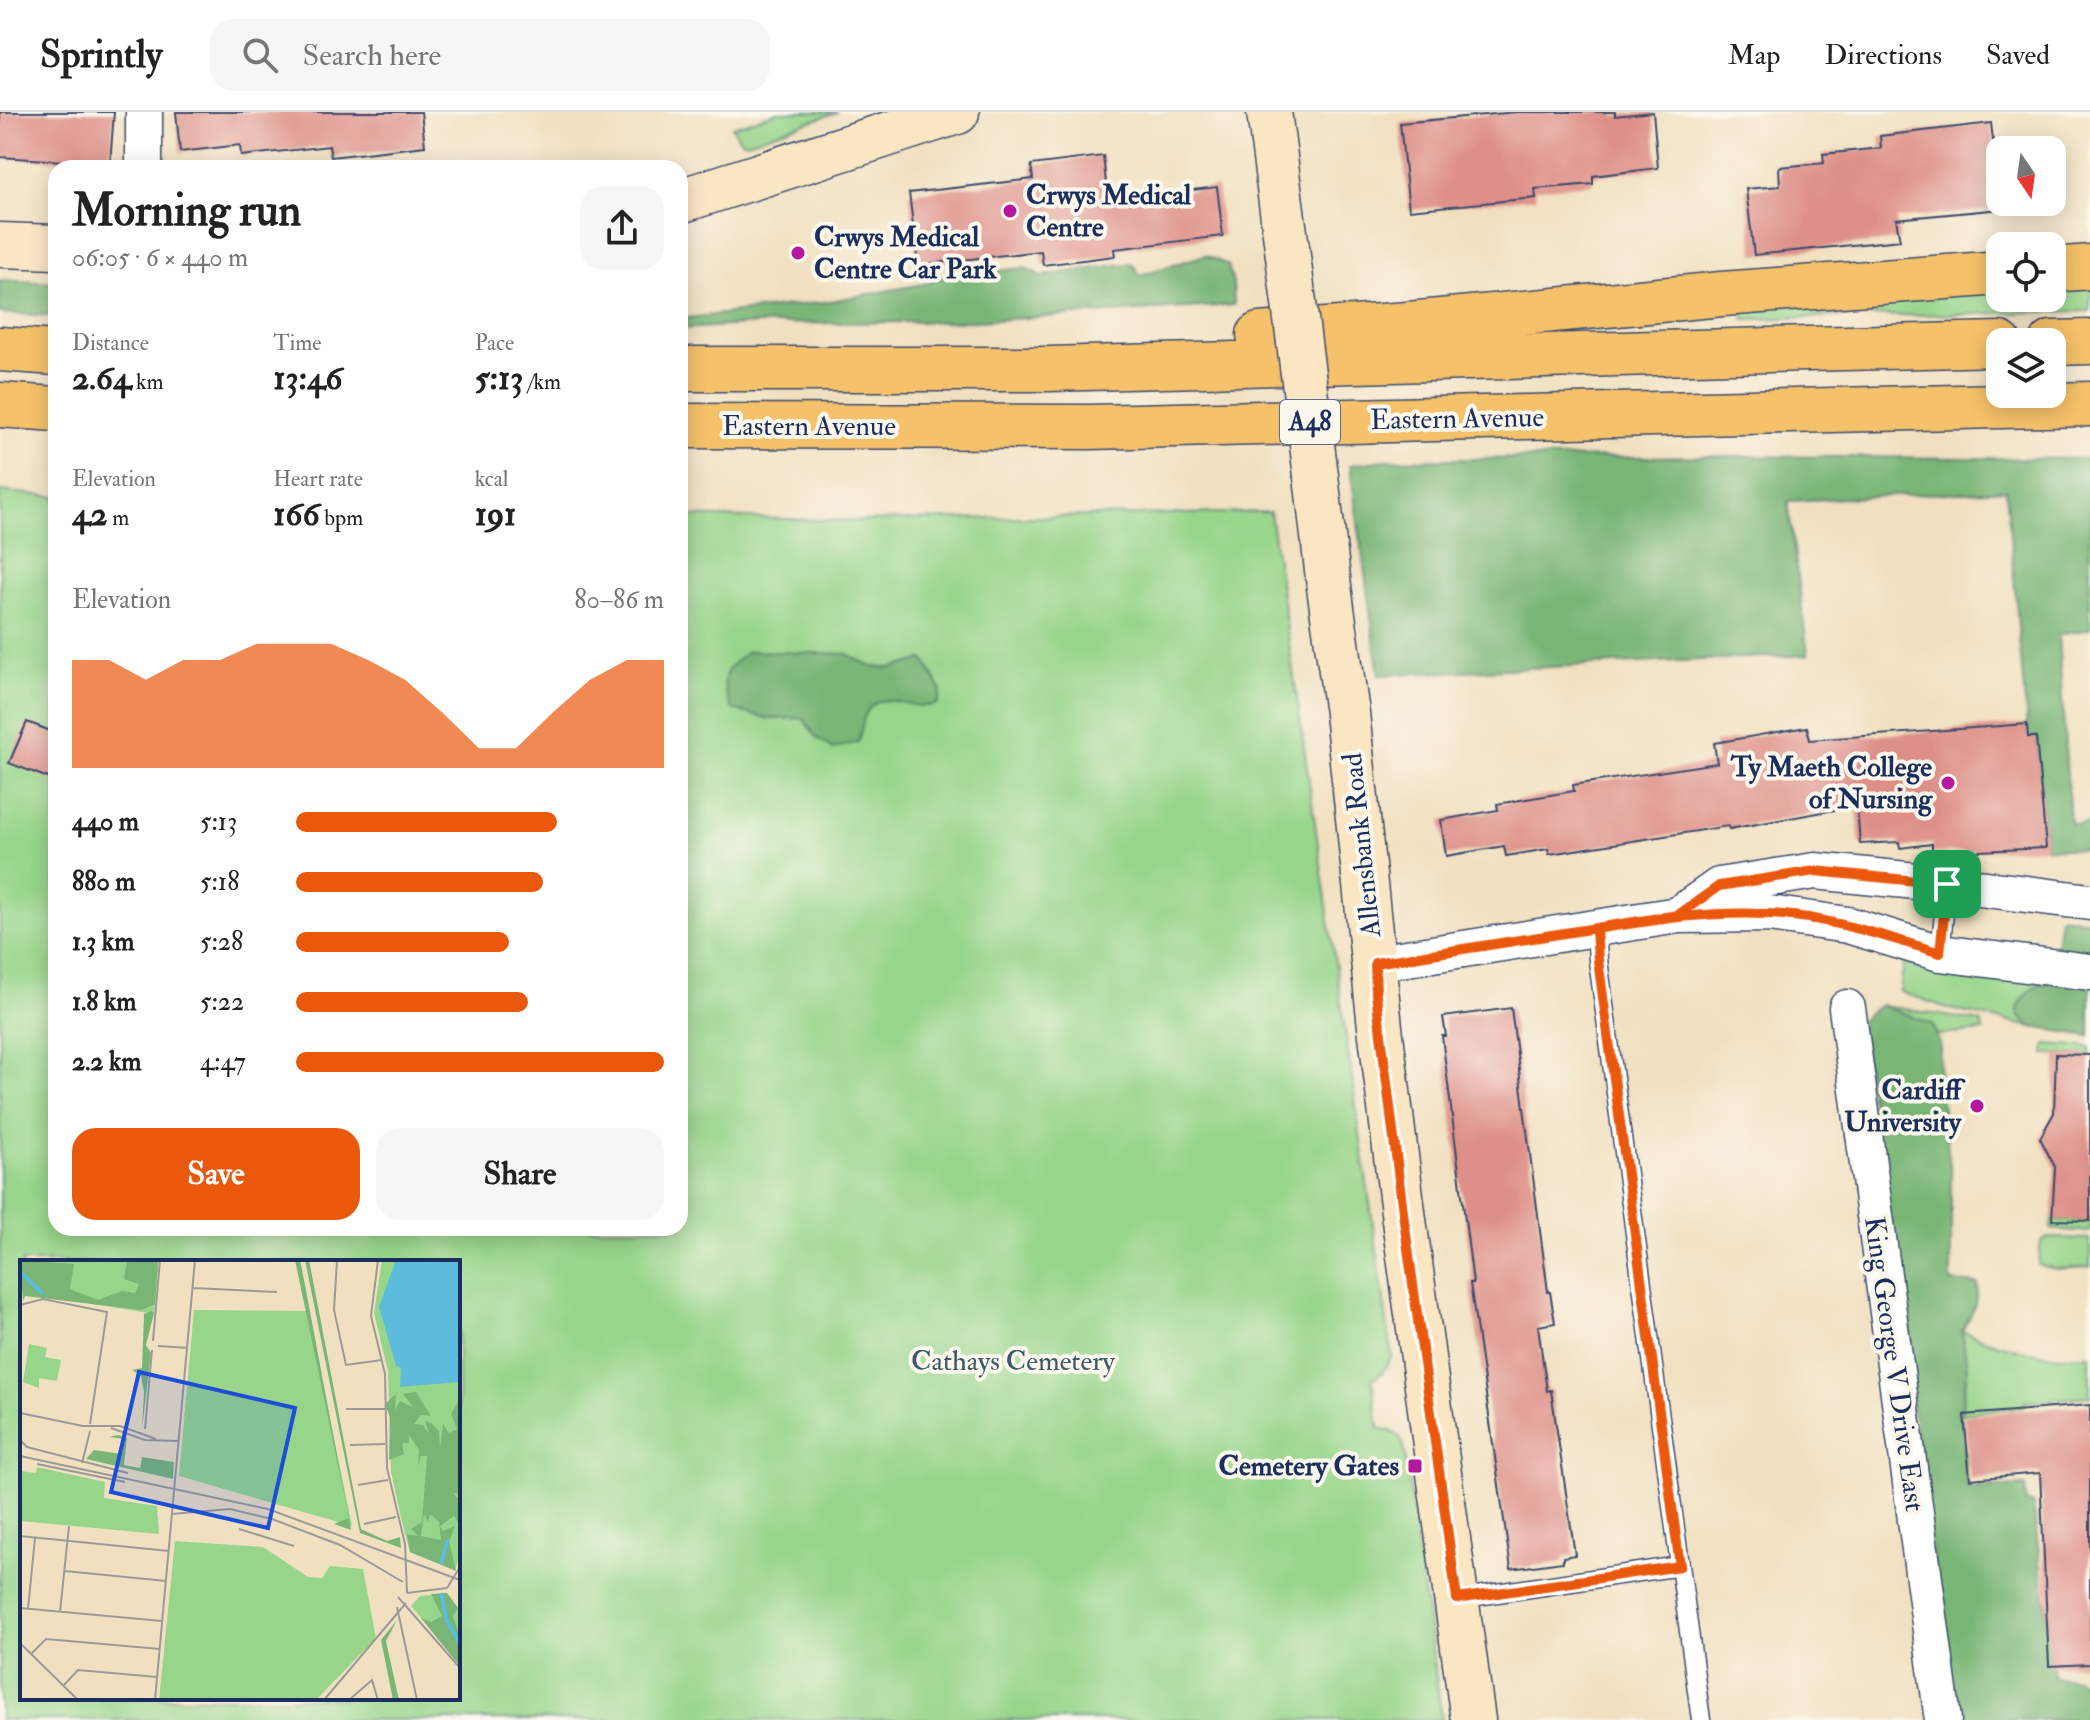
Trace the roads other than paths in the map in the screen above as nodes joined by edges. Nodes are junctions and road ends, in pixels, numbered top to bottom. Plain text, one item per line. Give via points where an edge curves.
1 (144, 112) edge
2 (957, 112) edge
3 (1269, 112) edge
4 (144, 160) edge
5 (688, 198) edge
6 (0, 245) edge
7 (48, 247) edge
8 (2090, 267) edge
9 (2066, 269) edge
10 (1986, 274) edge
11 (2090, 342) edge
12 (2066, 343) edge
13 (1986, 344) edge
14 (0, 349) edge
15 (48, 352) edge
16 (688, 369) edge
17 (1048, 369) junction
18 (2090, 404) edge
19 (0, 405) edge
20 (48, 408) edge
21 (1940, 408) junction
22 (688, 426) edge
23 (2090, 432) edge
24 (1947, 884) junction
25 (2090, 902) edge
26 (1678, 915) junction
27 (1596, 929) junction
28 (1940, 953) junction
29 (1375, 963) junction
30 (2090, 972) edge
31 (1847, 1008) dead end
32 (1680, 1566) junction
33 (1457, 1599) junction
34 (1473, 1720) edge
35 (1701, 1720) edge
36 (1943, 1720) edge

1 - 4 street
2 - 5 street
3 - 29 street, Allensbank Road, bridge
6 - 7 street
8 - 9 highway
10 - 17 highway via 1194,339
11 - 12 highway
13 - 17 highway, Eastern Avenue / A48
14 - 15 highway
16 - 17 highway, Eastern Avenue / A48
18 - 21 highway, Eastern Avenue / A48
19 - 20 highway
21 - 22 highway, Eastern Avenue / A48 via 1090,427
21 - 23 highway
24 - 25 street
24 - 26 street via 1815,871 1719,886
24 - 28 lane
26 - 27 street
26 - 28 street via 1769,914 1848,925
27 - 29 street
27 - 32 lane
28 - 30 street
29 - 33 street, Allensbank Road via 1404,1220
31 - 36 street, King George V Drive East
32 - 33 lane
32 - 35 lane
33 - 34 street, Allensbank Road

